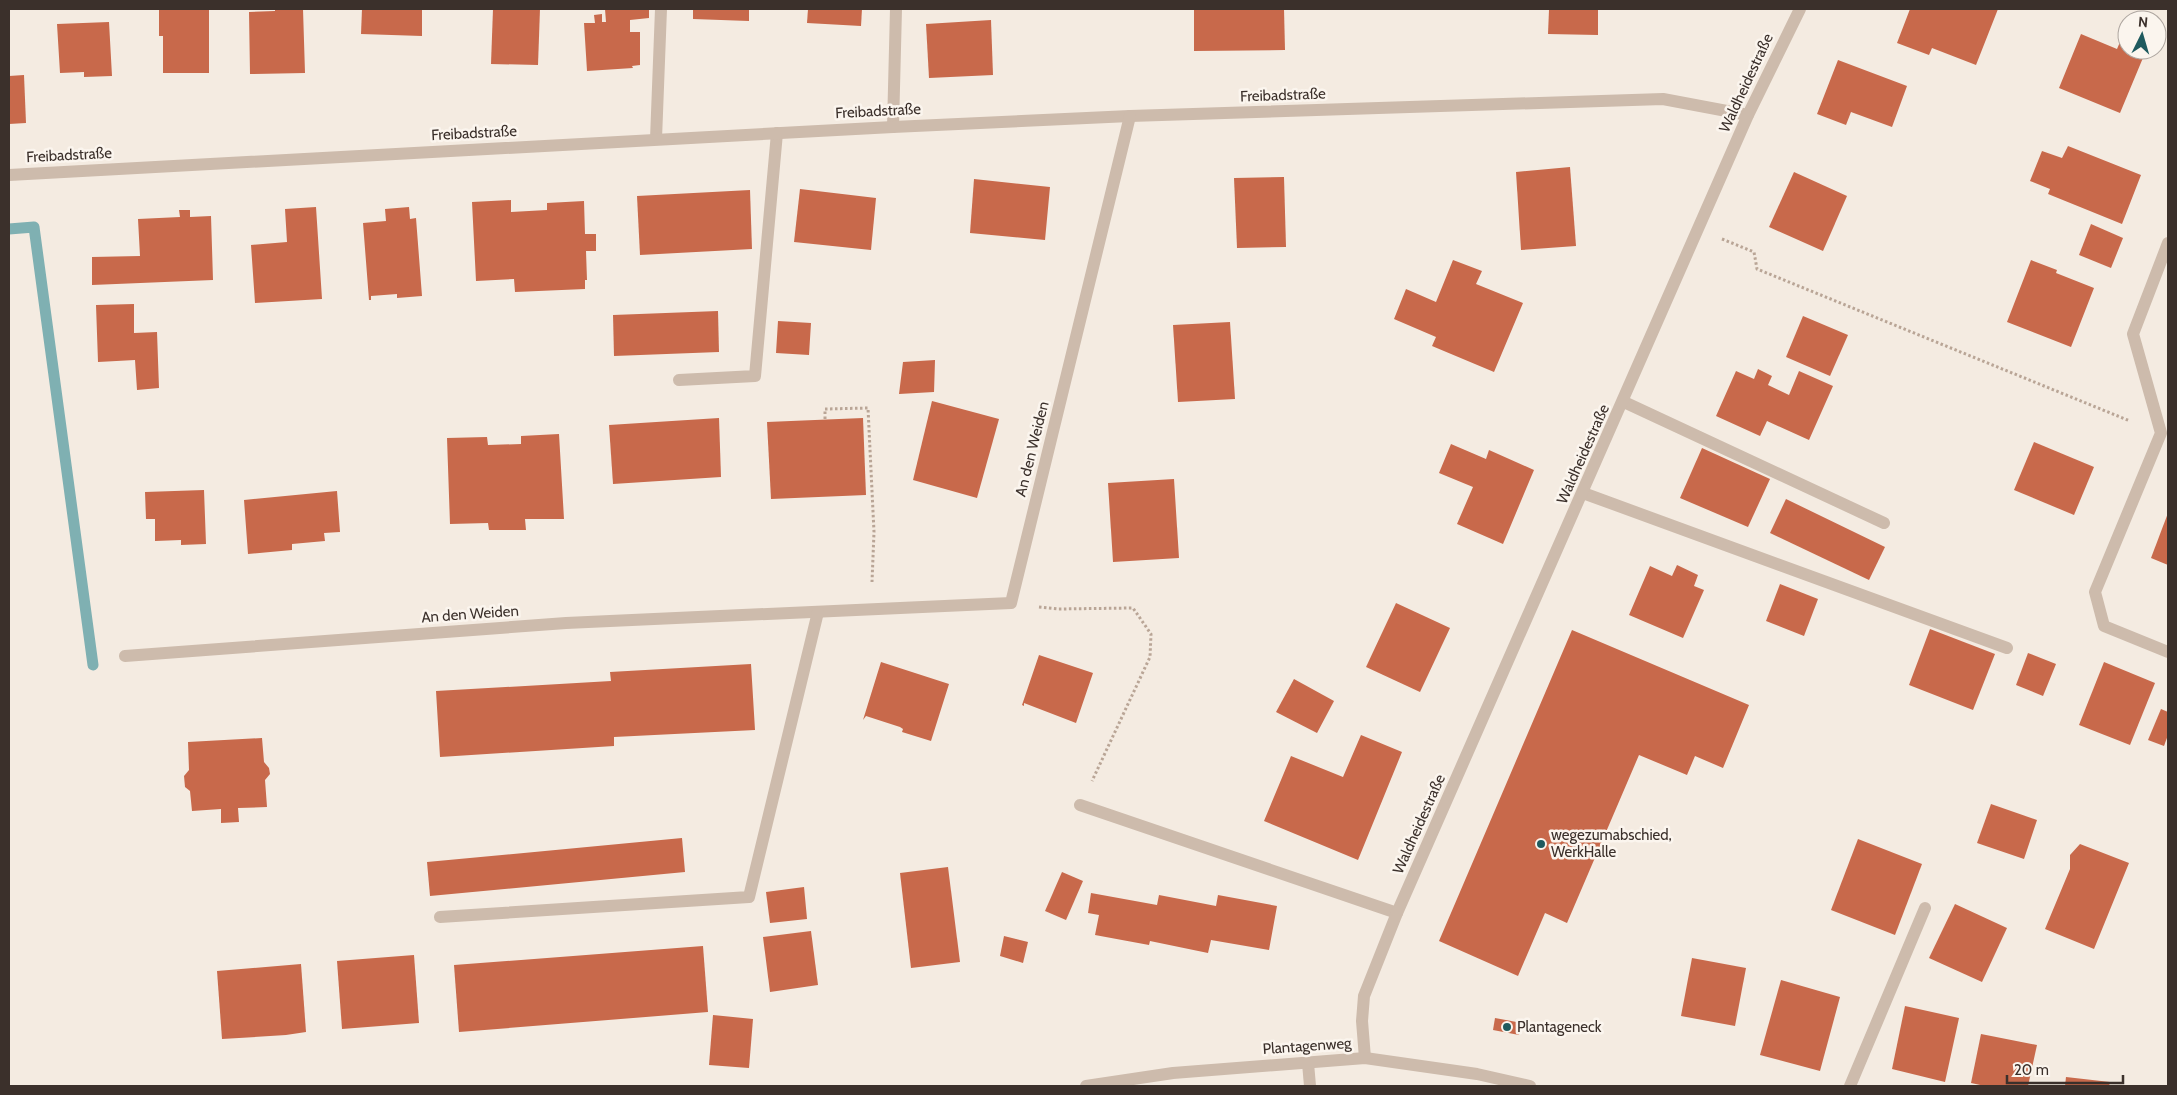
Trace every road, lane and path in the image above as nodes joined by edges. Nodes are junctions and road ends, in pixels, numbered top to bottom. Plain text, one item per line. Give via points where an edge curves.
1 (661, 9) edge
2 (896, 9) edge
3 (1800, 9) edge
4 (1748, 115) junction
5 (1130, 116) junction
6 (893, 127) junction
7 (776, 133) junction
8 (656, 138) junction
9 (9, 175) edge
10 (1699, 230) junction
11 (2168, 243) edge
12 (679, 380) dead end
13 (1624, 402) junction
14 (825, 419) dead end
15 (2161, 433) junction
16 (1583, 493) junction
17 (1884, 523) dead end
18 (1011, 603) junction
19 (871, 609) junction
20 (818, 612) junction
21 (2007, 648) dead end
22 (2168, 652) edge
23 (125, 656) dead end
24 (1080, 805) joint
25 (1925, 908) dead end
26 (1397, 913) junction
27 (440, 917) dead end
28 (1365, 1058) junction
29 (1308, 1063) junction
30 (1086, 1086) edge
31 (1310, 1086) edge
32 (1530, 1086) edge
33 (1850, 1086) edge

1 - 8 street
2 - 6 street
3 - 4 street, Waldheidestraße
4 - 5 street, Freibadstraße via 1663,99
4 - 10 street, Waldheidestraße
5 - 6 street, Freibadstraße
5 - 18 street, An den Weiden
6 - 7 street, Freibadstraße
7 - 8 street, Freibadstraße
7 - 12 street via 754,376
8 - 9 street, Freibadstraße
10 - 13 street, Waldheidestraße
10 - 15 path via 1754,252 1757,269
11 - 15 street via 2132,334
13 - 16 street, Waldheidestraße
13 - 17 street
14 - 19 path via 825,409 868,408 874,532
15 - 22 street via 2096,592 2104,626
16 - 21 street
16 - 26 street, Waldheidestraße
18 - 19 street, An den Weiden
18 - 24 path via 1058,609 1133,608 1151,634 1150,657
19 - 20 street, An den Weiden
20 - 23 street, An den Weiden via 566,623
20 - 27 street via 750,897
24 - 26 street
25 - 33 street
26 - 28 street, Waldheidestraße via 1364,996
28 - 29 street, Plantagenweg
28 - 32 street, Plantagenweg via 1469,1072
29 - 30 street, Plantagenweg via 1173,1073
29 - 31 street

